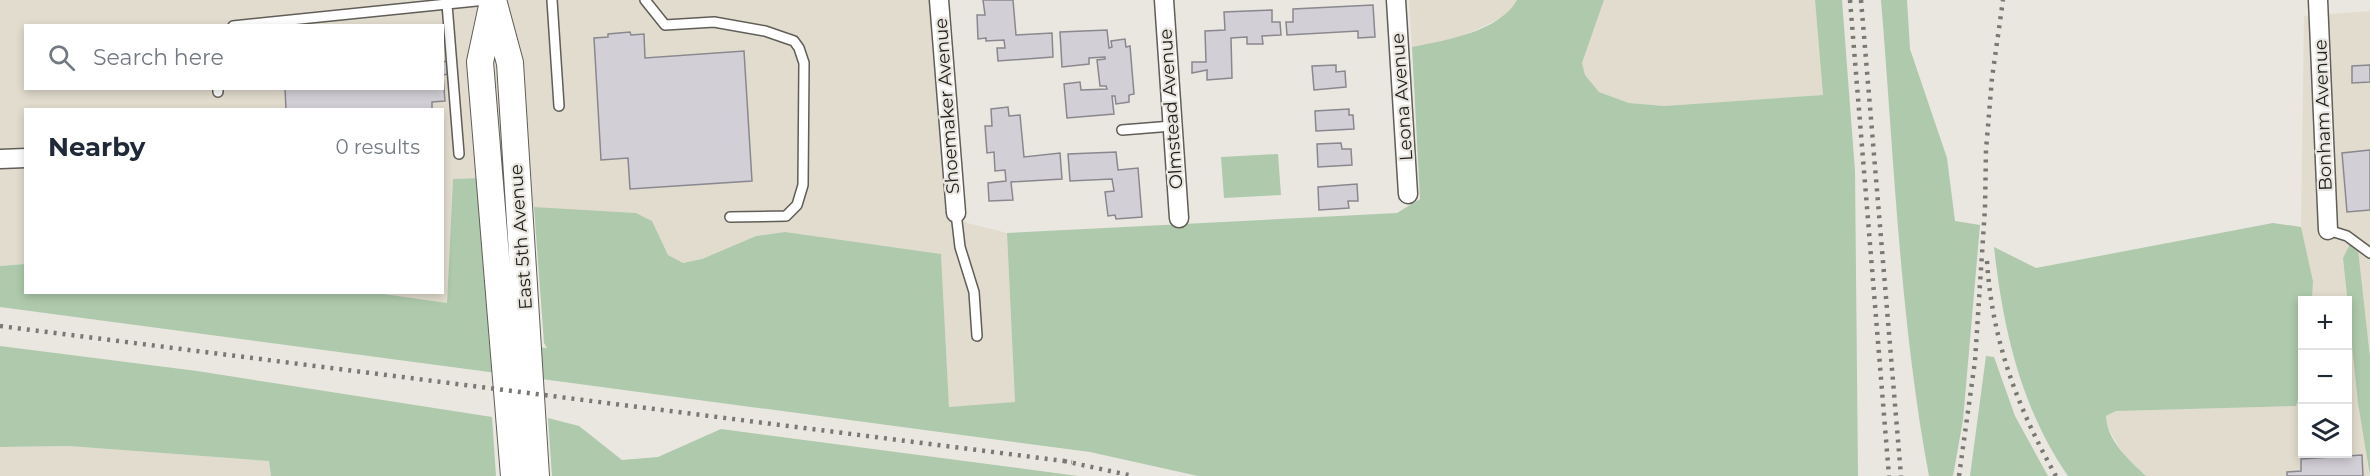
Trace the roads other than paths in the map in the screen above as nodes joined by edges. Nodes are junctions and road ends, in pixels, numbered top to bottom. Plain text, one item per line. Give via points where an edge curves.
1 (486, 0) edge
2 (493, 0) edge
3 (552, 0) edge
4 (645, 0) edge
5 (939, 0) edge
6 (1164, 0) edge
7 (1396, 0) edge
8 (2318, 0) edge
9 (447, 4) junction
10 (252, 24) edge
11 (560, 106) dead end
12 (1172, 126) junction
13 (1122, 130) dead end
14 (459, 154) dead end
15 (24, 158) edge
16 (0, 159) edge
17 (1408, 194) dead end
18 (956, 213) joint
19 (730, 217) dead end
20 (1179, 218) dead end
21 (2328, 230) joint
22 (2370, 253) edge
23 (977, 336) dead end
24 (514, 476) edge
25 (536, 476) edge

1 - 9 lane
2 - 24 main road, East 5th Avenue via 480,62
2 - 25 main road, East 5th Avenue via 510,63
3 - 11 lane
4 - 19 lane via 665,25 714,22 765,31 794,41 799,48 804,63 803,185 797,205 786,216
5 - 18 street, Shoemaker Avenue
6 - 12 street, Olmstead Avenue
7 - 17 street, Leona Avenue
8 - 21 street, Bonham Avenue
9 - 10 lane
9 - 14 lane
12 - 13 lane
12 - 20 street, Olmstead Avenue
15 - 16 street
18 - 23 lane via 960,247 974,292
21 - 22 lane

